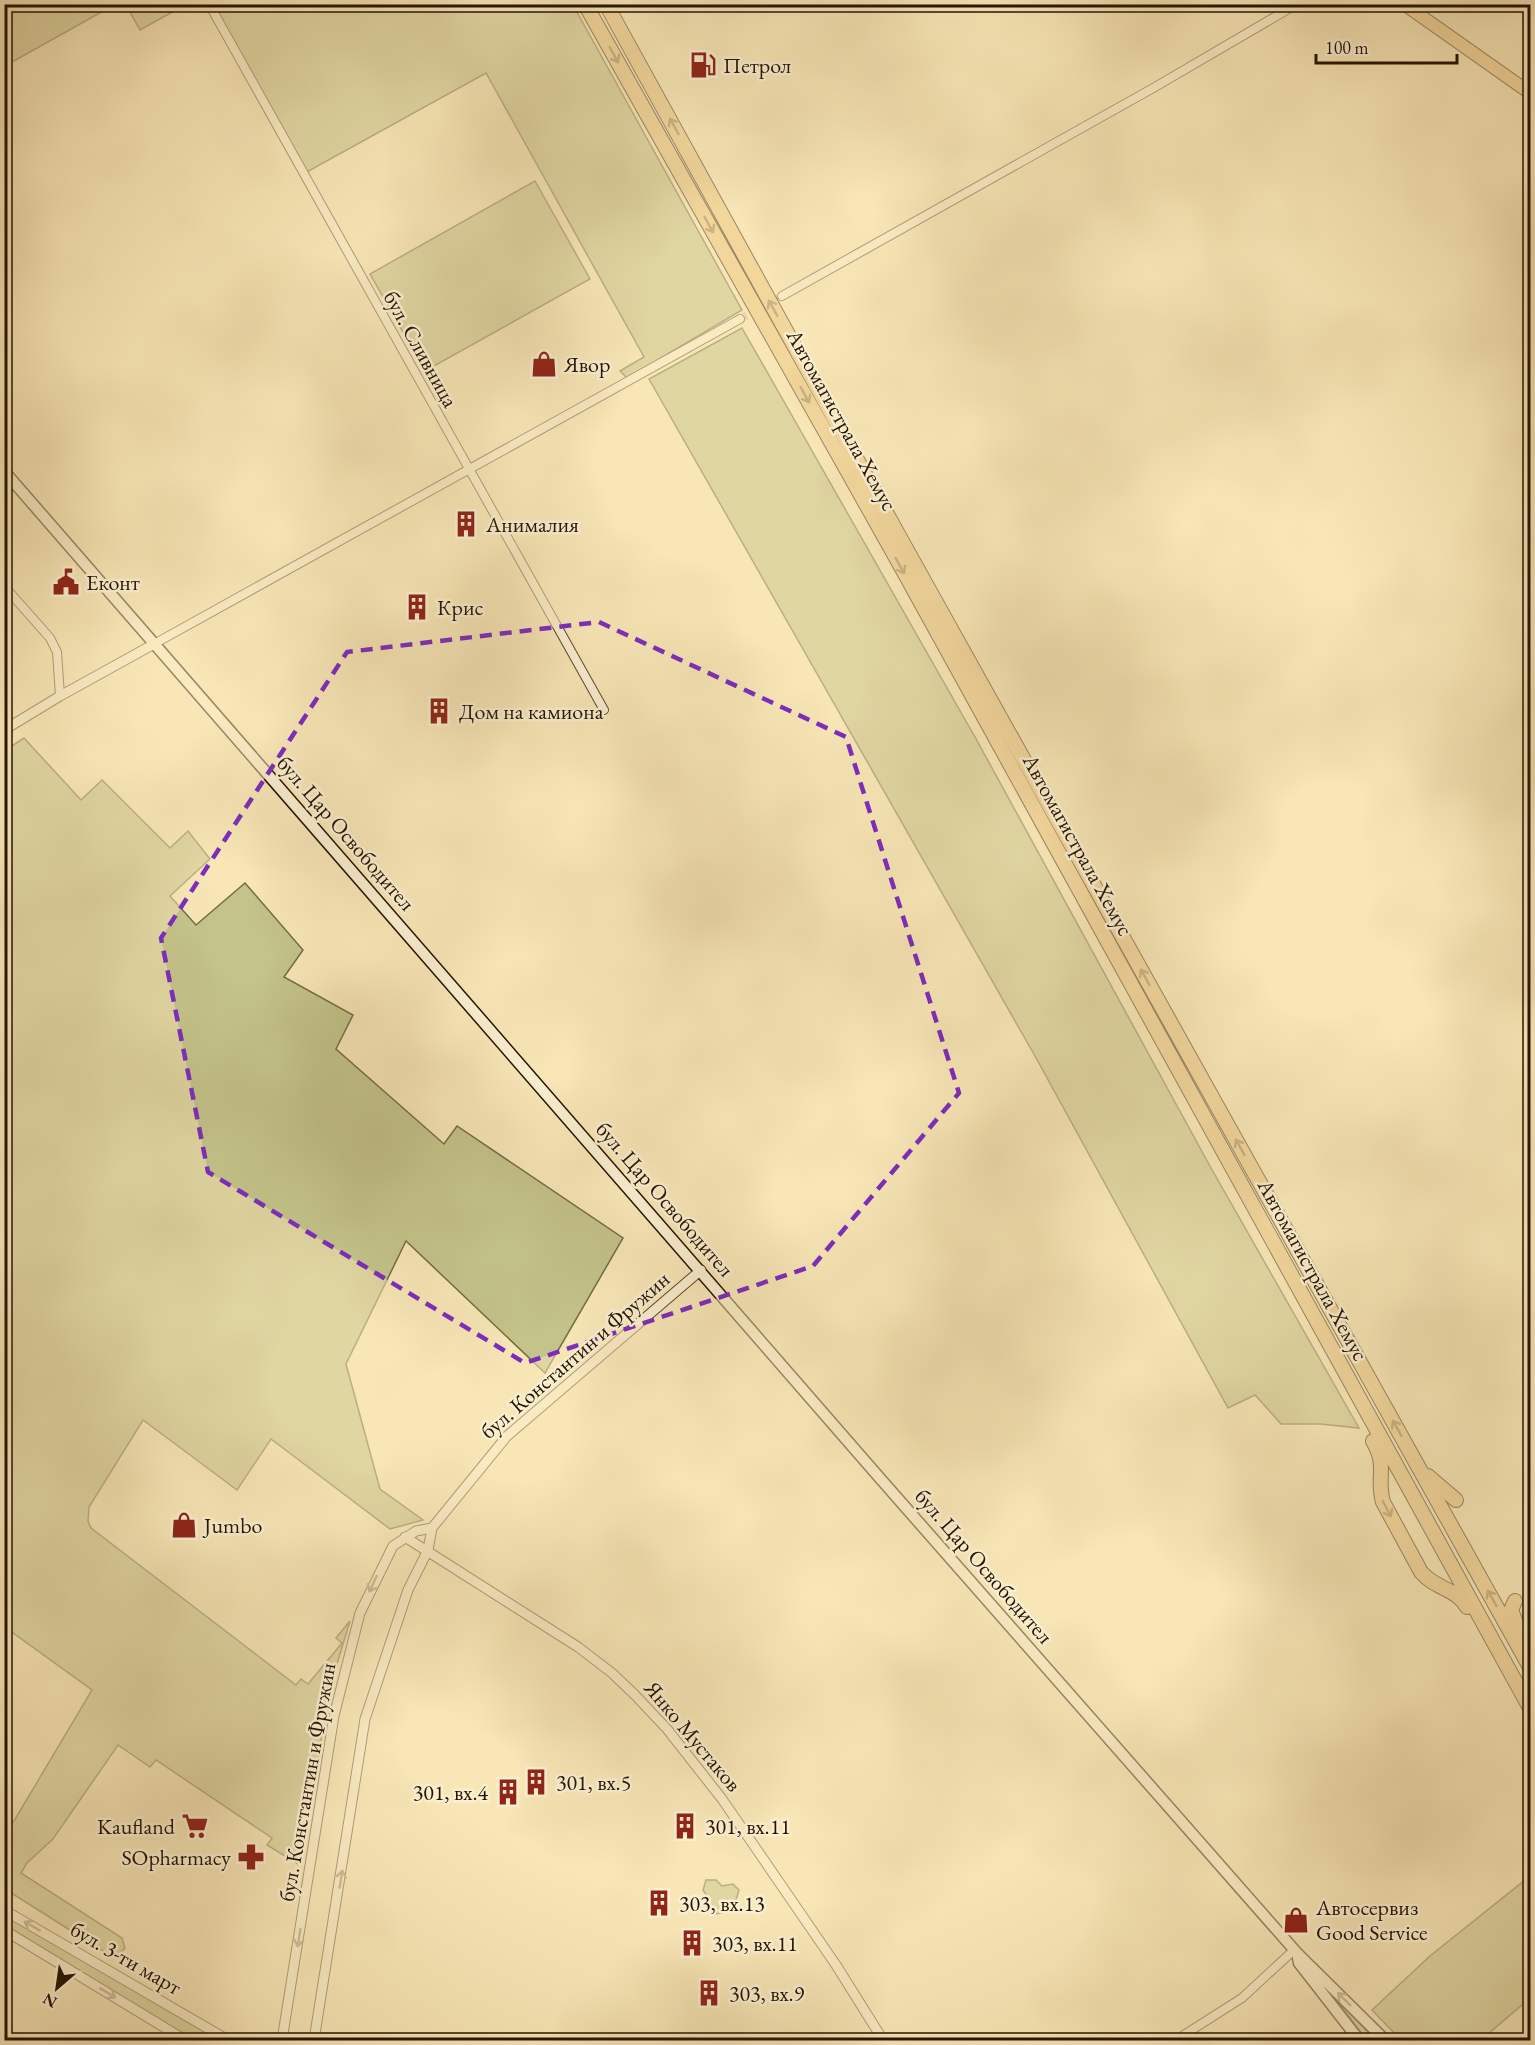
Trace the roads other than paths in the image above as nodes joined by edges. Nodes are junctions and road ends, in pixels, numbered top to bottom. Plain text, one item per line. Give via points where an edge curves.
1 (208, 4) edge
2 (585, 4) edge
3 (606, 4) edge
4 (1297, 4) edge
5 (1404, 4) edge
6 (1530, 93) edge
7 (782, 296) tunnel mouth
8 (740, 319) tunnel mouth
9 (467, 469) junction
10 (4, 471) edge
11 (4, 586) edge
12 (154, 644) junction
13 (60, 696) junction
14 (604, 710) dead end
15 (4, 730) edge
16 (701, 1270) junction
17 (1318, 1322) junction
18 (1418, 1466) junction
19 (1456, 1500) dead end
20 (432, 1528) junction
21 (405, 1537) junction
22 (428, 1550) junction
23 (1515, 1600) dead end
24 (1530, 1654) edge
25 (1530, 1667) edge
26 (1521, 1690) junction
27 (1530, 1708) edge
28 (4, 1910) edge
29 (4, 1930) edge
30 (1296, 1951) junction
31 (283, 2036) edge
32 (185, 2040) edge
33 (228, 2040) edge
34 (277, 2040) edge
35 (314, 2040) edge
36 (884, 2040) edge
37 (1176, 2040) edge
38 (1359, 2040) edge
39 (1385, 2040) edge

1 - 9 street, бул. Сливница
2 -> 17 highway, Автомагистрала Хемус
18 -> 3 highway, Автомагистрала Хемус
4 - 7 street
5 - 6 main road
8 - 9 street
9 - 12 street
9 - 14 street, бул. Сливница
10 - 12 main road, бул. Цар Освободител
11 - 13 street via 57,651
12 - 13 street
12 - 16 main road, бул. Цар Освободител
13 - 15 street
16 - 20 street, бул. Константин и Фружин via 507,1436
16 - 30 main road, бул. Цар Освободител
17 - 26 highway, Автомагистрала Хемус
17 -> 26 highway via 1316,1338 1381,1456 1383,1502 1417,1565 1430,1581 1462,1599 1496,1660
18 - 19 highway
25 -> 18 highway, Автомагистрала Хемус
20 - 21 street
20 - 22 street, бул. Константин и Фружин
21 - 22 street, Янко Мустаков
21 -> 31 street, бул. Константин и Фружин via 393,1546 360,1612 334,1716
35 -> 22 street, бул. Константин и Фружин via 365,1719 408,1590
22 - 36 street, Янко Мустаков via 612,1672 667,1729 744,1830
23 - 24 highway via 1511,1610 1514,1622
26 - 27 highway, Автомагистрала Хемус
33 -> 28 street, бул. 3-ти март
29 -> 32 street, бул. 3-ти март
30 - 37 street via 1242,1998
30 - 38 main road, бул. Цар Освободител via 1299,1963
39 -> 30 main road, бул. Цар Освободител
31 - 34 street

